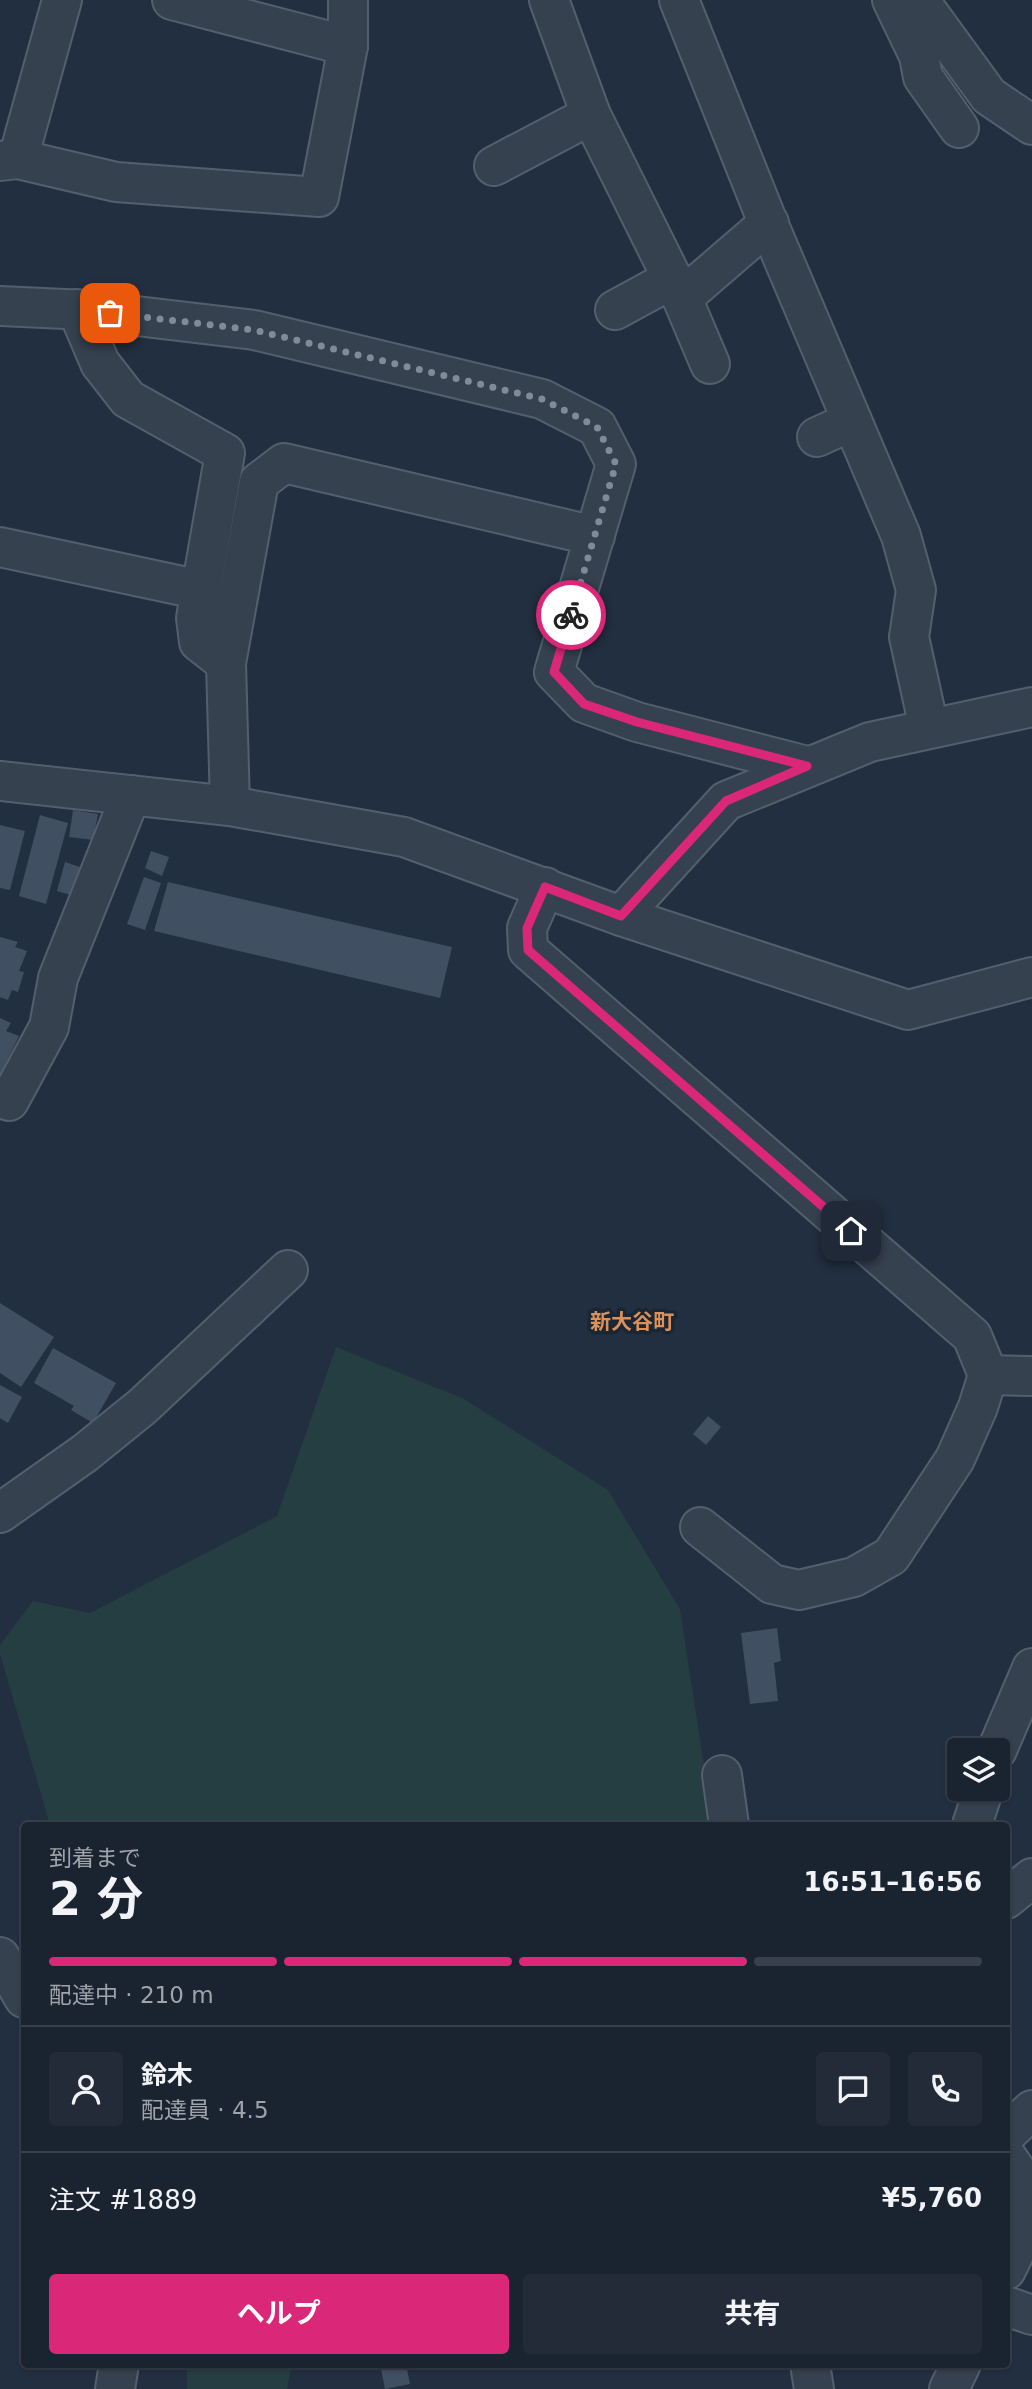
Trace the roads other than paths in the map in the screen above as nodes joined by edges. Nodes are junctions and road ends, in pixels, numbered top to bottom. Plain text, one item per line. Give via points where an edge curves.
1 (62, 0) edge
2 (172, 0) edge
3 (348, 0) edge
4 (549, 0) edge
5 (678, 0) edge
6 (892, 0) edge
7 (919, 0) edge
8 (348, 46) junction
9 (590, 115) junction
10 (1032, 125) edge
11 (960, 128) dead end
12 (9, 160) edge
13 (494, 166) dead end
14 (769, 223) junction
15 (677, 288) junction
16 (0, 306) edge
17 (77, 309) junction
18 (615, 310) dead end
19 (709, 363) dead end
20 (852, 421) junction
21 (817, 437) dead end
22 (594, 536) junction
23 (0, 547) edge
24 (201, 590) junction
25 (226, 663) junction
26 (1032, 707) edge
27 (929, 728) junction
28 (807, 766) junction
29 (0, 781) edge
30 (131, 795) junction
31 (230, 806) junction
32 (545, 887) junction
33 (621, 916) junction
34 (1032, 977) edge
35 (0, 1097) edge
36 (288, 1270) dead end
37 (988, 1375) junction
38 (1032, 1376) edge
39 (0, 1513) edge
40 (700, 1527) dead end
41 (1032, 1668) edge
42 (1002, 1738) edge
43 (722, 1775) dead end
44 (980, 1801) edge
45 (729, 1822) edge
46 (973, 1822) edge
47 (1032, 1878) edge
48 (1010, 1896) edge
49 (0, 1957) edge
50 (21, 1993) edge
51 (1032, 2110) edge
52 (1010, 2130) edge
53 (1010, 2162) edge
54 (1010, 2262) edge
55 (1010, 2307) edge
56 (1032, 2315) edge
57 (118, 2368) edge
58 (811, 2368) edge
59 (959, 2368) edge
60 (115, 2389) edge
61 (814, 2389) edge
62 (949, 2389) edge

1 - 12 street
2 - 8 street
3 - 8 street
4 - 9 street
5 - 14 street
6 - 11 street via 919,56 923,77
7 - 10 street via 989,96
8 - 12 street via 319,197 117,182
9 - 13 street
9 - 15 street
14 - 15 street
14 - 20 street
15 - 18 street
15 - 19 street
16 - 17 street
17 - 22 street via 254,330 542,399 597,427 616,464
17 - 24 street via 100,363 128,399 225,453
20 - 21 street
20 - 27 street via 901,536 916,590 909,637
22 - 25 street via 284,463 259,482
22 - 28 street via 554,672 584,704
23 - 24 street
24 - 25 street via 196,618 199,642
25 - 31 street
26 - 27 street
27 - 28 street via 870,741
28 - 33 street via 726,801
29 - 30 street
30 - 31 street
30 - 35 street via 58,978 48,1027 9,1101
31 - 32 street via 404,837
32 - 33 street
32 - 37 street via 527,928 528,950 972,1336
33 - 34 street via 908,1010
36 - 39 street via 143,1406
37 - 38 street
37 - 40 street via 948,1470 891,1556 854,1577 799,1590 772,1584
41 - 42 street
43 - 45 street
44 - 46 street
47 - 48 street
49 - 50 street
51 - 52 street
53 - 54 street via 1028,2188 1028,2225
55 - 56 street
57 - 60 street
58 - 61 street
59 - 62 street

